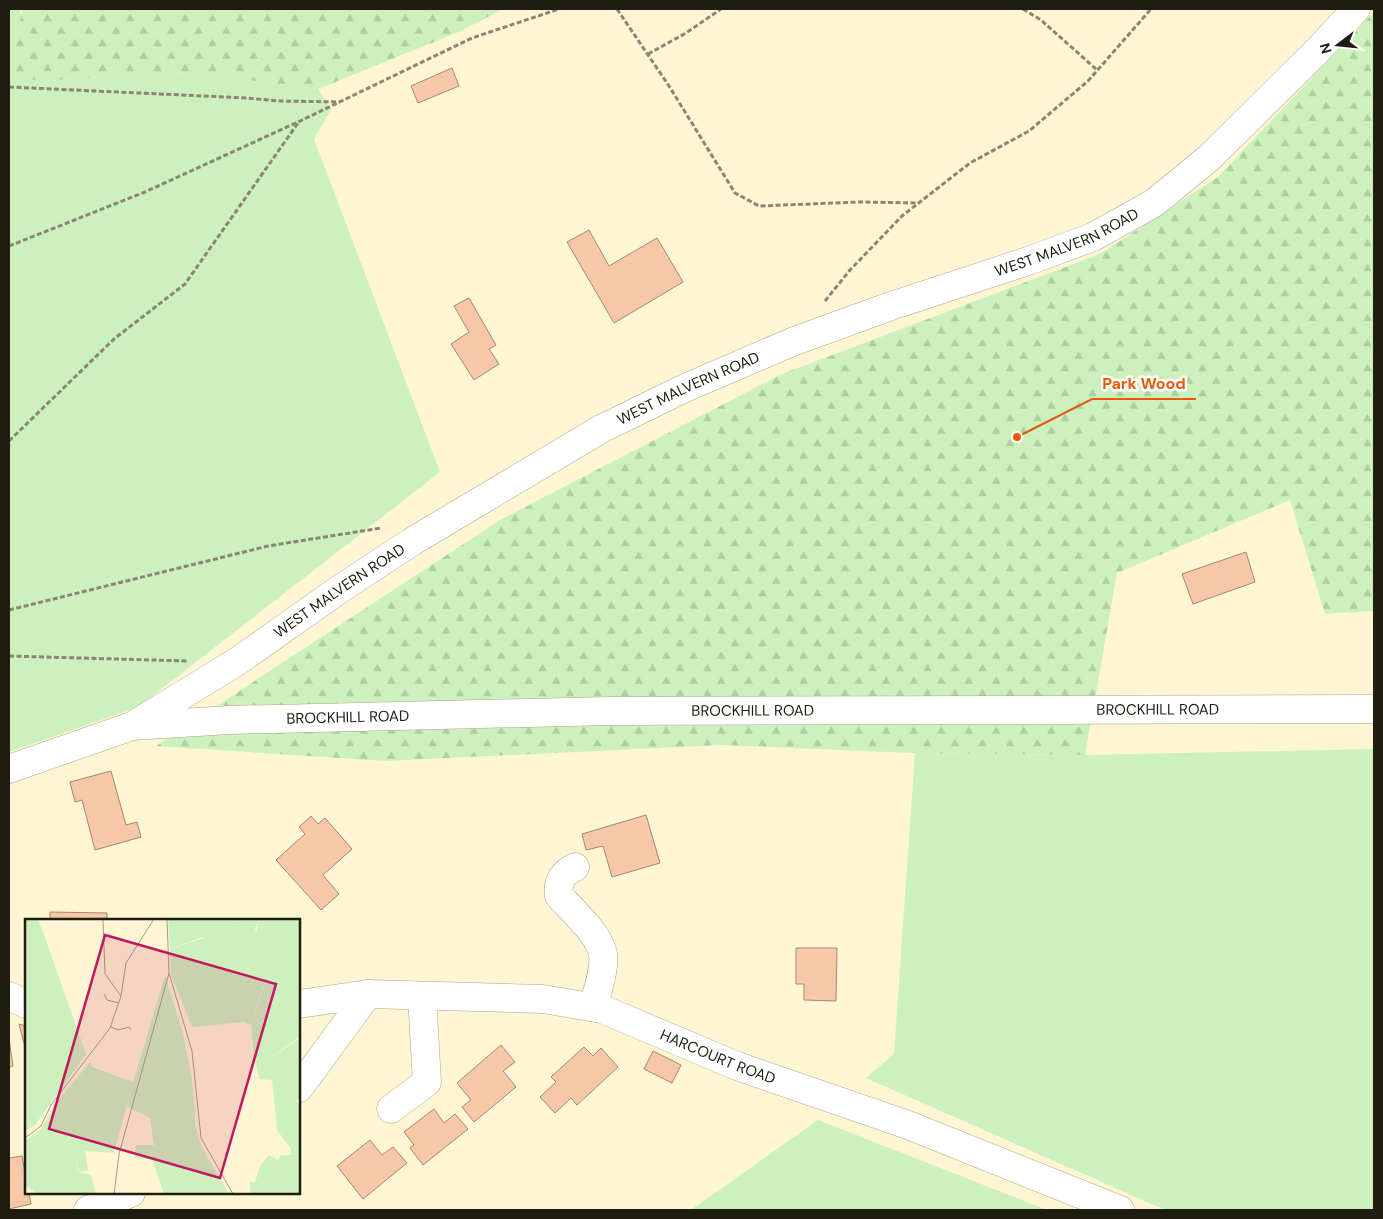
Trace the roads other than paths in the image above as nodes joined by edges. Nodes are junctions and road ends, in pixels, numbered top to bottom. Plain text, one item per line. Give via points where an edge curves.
1 (1356, 9) edge
2 (1374, 709) edge
3 (132, 726) junction
4 (9, 769) edge
5 (575, 867) dead end
6 (368, 994) junction
7 (9, 996) edge
8 (422, 996) junction
9 (25, 1004) edge
10 (300, 1004) edge
11 (593, 1008) junction
12 (300, 1087) edge
13 (391, 1109) dead end
14 (128, 1194) edge
15 (88, 1210) edge
16 (1120, 1210) edge

1 - 3 street, WEST MALVERN ROAD via 1210,157 1154,203 1093,237 792,342 601,429 413,541 238,662
2 - 3 street, BROCKHILL ROAD via 610,711 229,720
3 - 4 street, WEST MALVERN ROAD
5 - 11 street via 561,878 559,896 594,935 603,953
6 - 8 street, HARCOURT ROAD
6 - 10 street, HARCOURT ROAD
6 - 12 street
7 - 9 street
8 - 11 street, HARCOURT ROAD via 543,999
8 - 13 street via 427,1082
11 - 16 street, HARCOURT ROAD via 736,1066 908,1125
14 - 15 street

